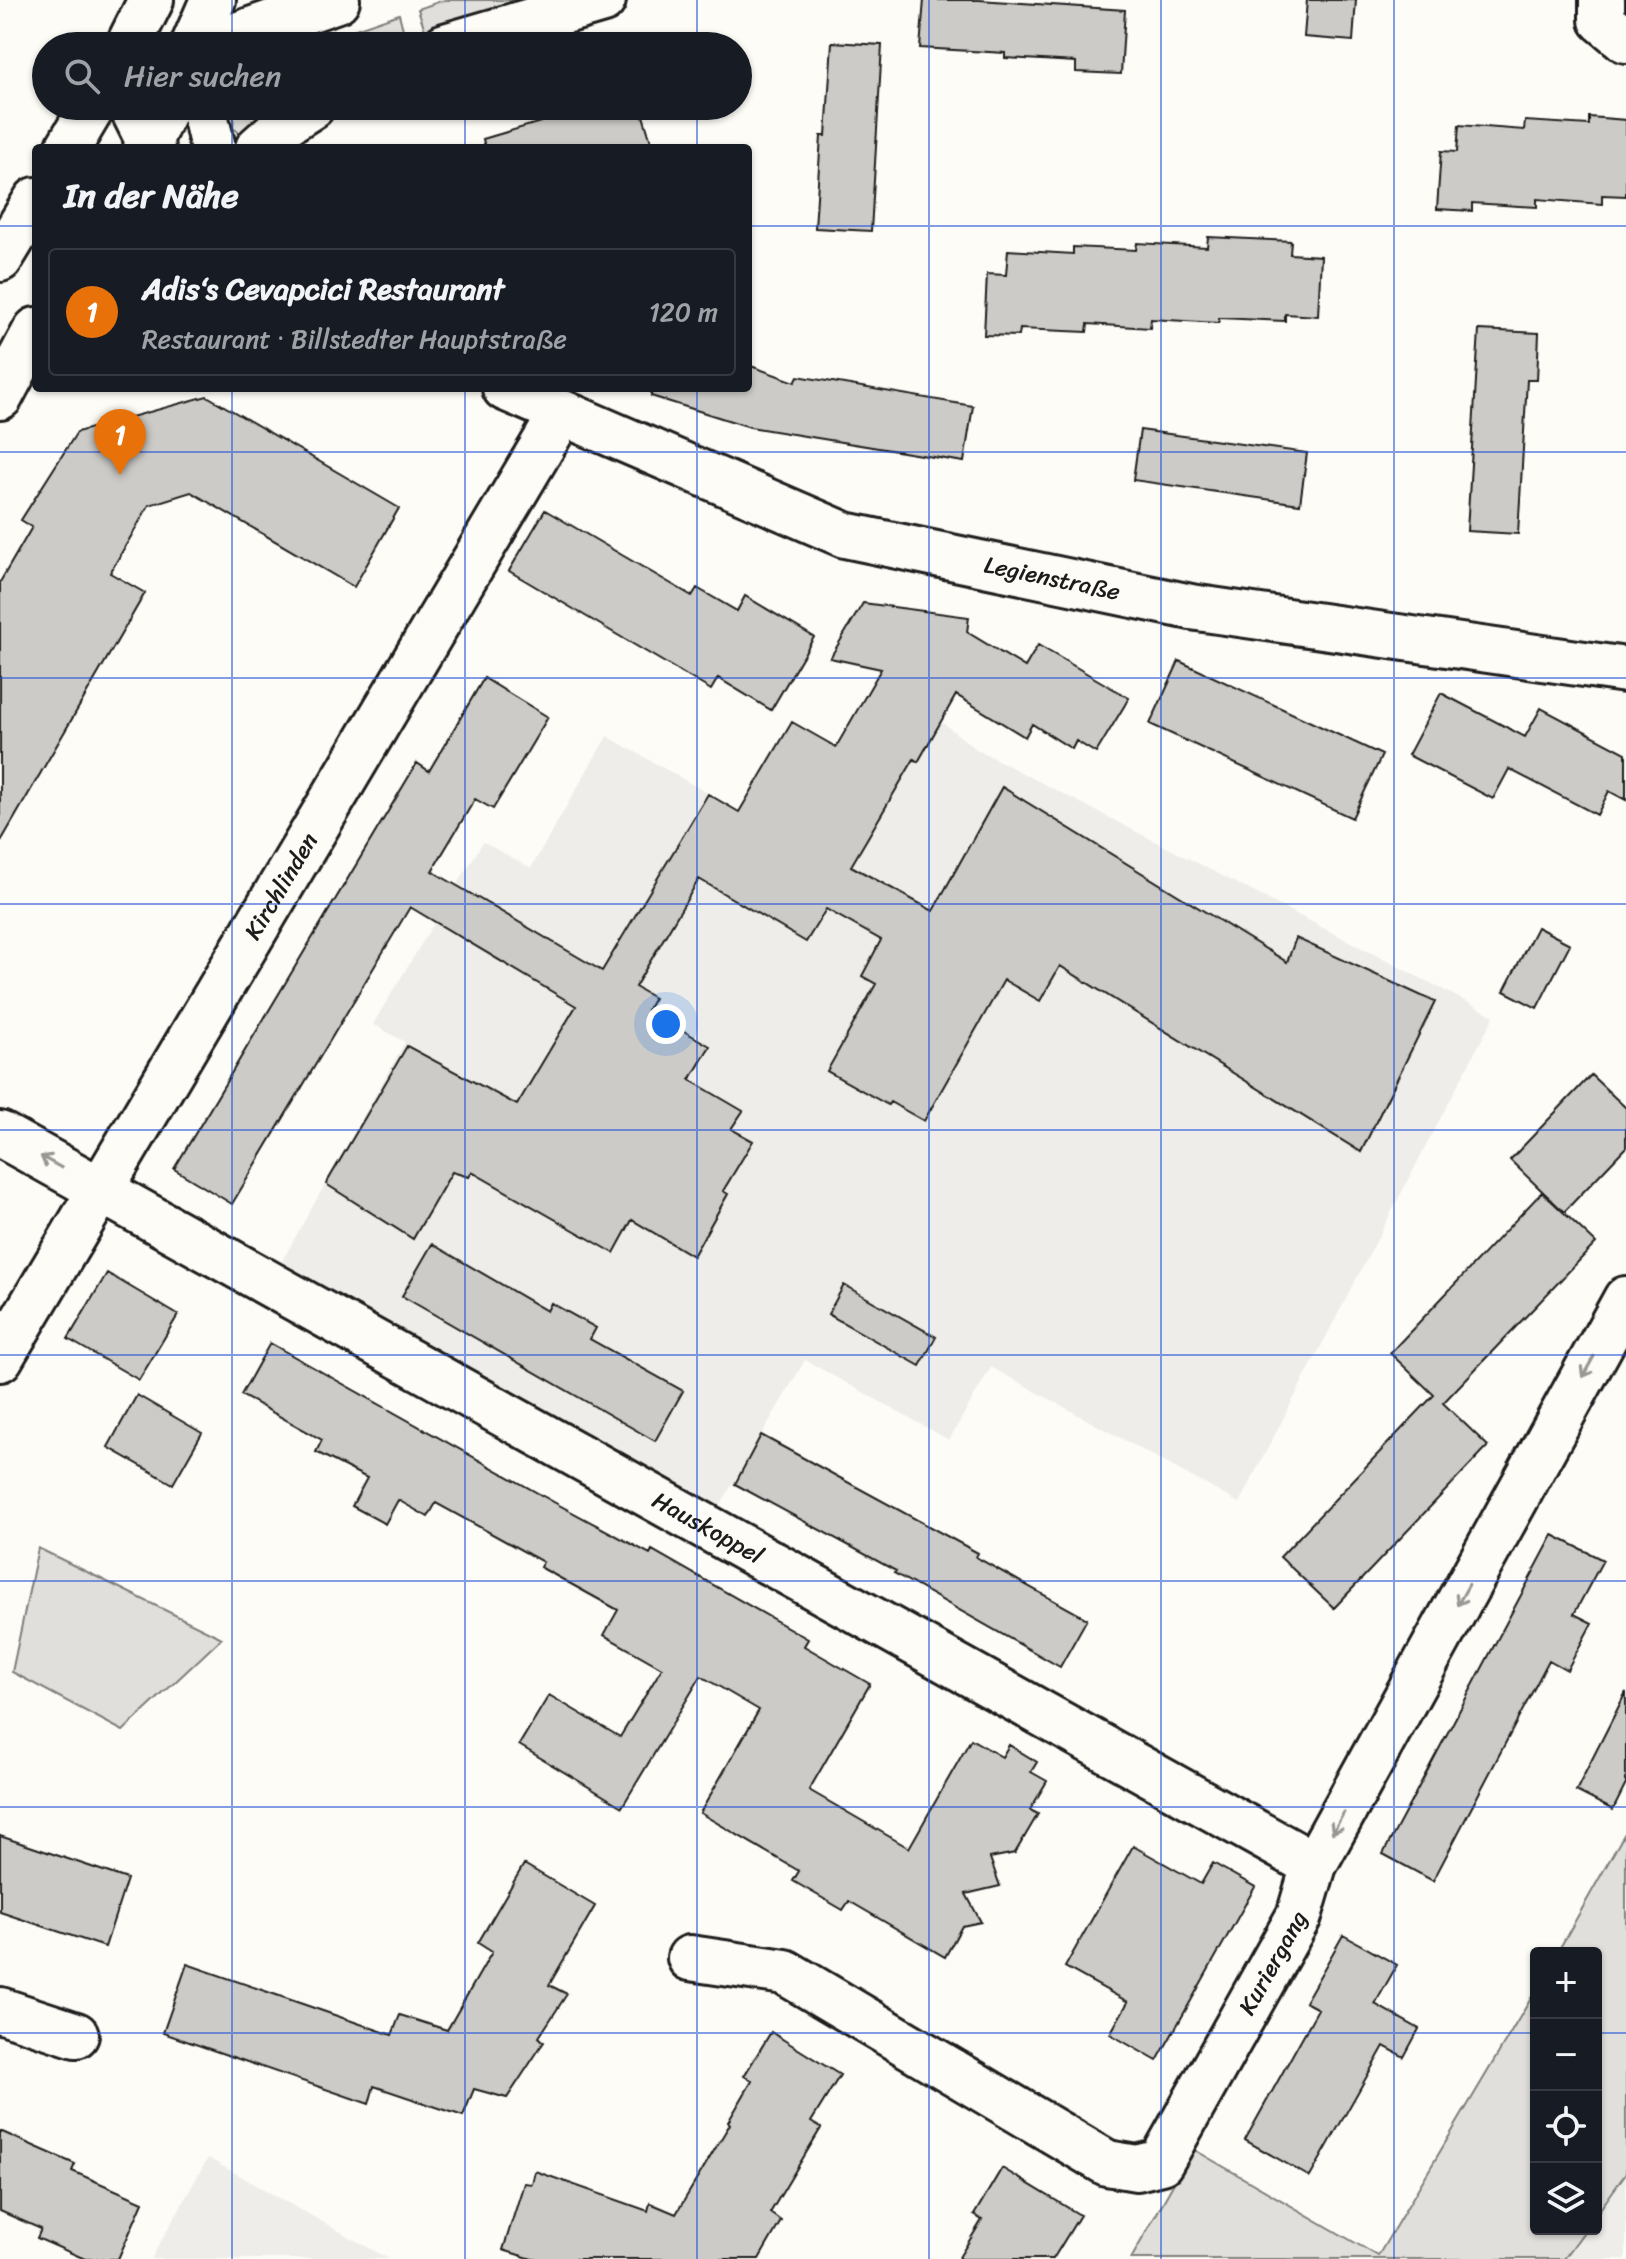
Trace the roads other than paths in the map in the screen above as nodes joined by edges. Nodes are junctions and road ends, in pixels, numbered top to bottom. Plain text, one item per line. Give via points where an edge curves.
1 (151, 0) edge
2 (213, 0) edge
3 (337, 0) edge
4 (603, 0) edge
5 (1602, 0) edge
6 (135, 32) edge
7 (199, 32) edge
8 (245, 32) edge
9 (493, 32) edge
10 (1626, 40) edge
11 (85, 120) edge
12 (206, 120) edge
13 (290, 120) edge
14 (70, 144) edge
15 (212, 144) edge
16 (262, 144) edge
17 (32, 207) edge
18 (0, 259) edge
19 (32, 338) edge
20 (32, 375) edge
21 (514, 392) edge
22 (0, 400) edge
23 (562, 413) junction
24 (1626, 670) edge
25 (0, 1134) edge
26 (102, 1190) junction
27 (1626, 1299) edge
28 (0, 1359) edge
29 (1314, 1865) junction
30 (690, 1958) dead end
31 (0, 2010) edge
32 (76, 2035) dead end

1 - 6 street
2 - 7 street
3 - 8 street
4 - 9 street
5 - 10 street via 1602,20
11 - 14 street
12 - 15 street
13 - 16 street
17 - 18 street
19 - 22 street
20 - 22 street
21 - 23 street, Legienstraße
23 - 24 street, Legienstraße via 845,535 1191,607
23 - 26 street, Kirchlinden
26 -> 25 street, Hauskoppel
26 - 28 street, Kirchlinden
26 - 29 street, Hauskoppel
27 -> 29 street, Kuriergang
29 - 30 street, Kuriergang via 1299,1916 1161,2162 1137,2168 1107,2163 785,1972
31 - 32 street

